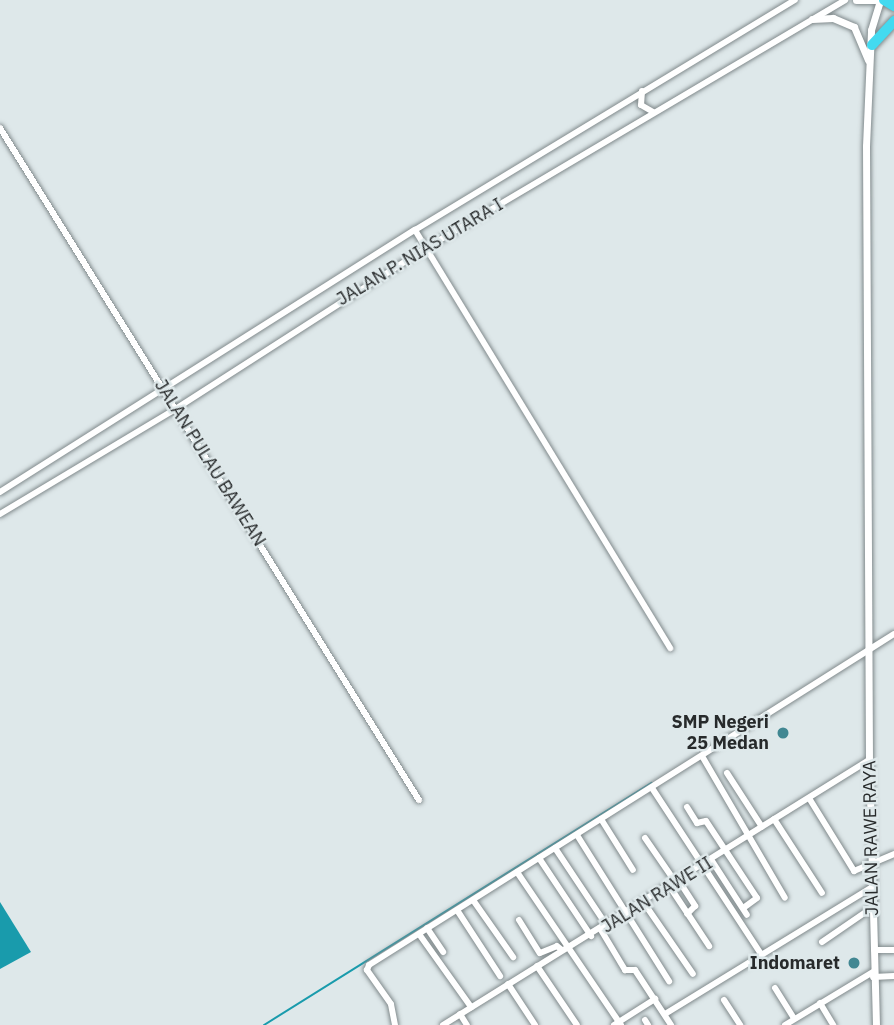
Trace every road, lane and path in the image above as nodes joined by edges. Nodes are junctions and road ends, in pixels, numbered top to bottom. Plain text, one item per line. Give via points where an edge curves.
1 (795, 0) edge
2 (845, 0) edge
3 (856, 0) edge
4 (880, 0) edge
5 (894, 6) edge
6 (812, 19) junction
7 (894, 21) edge
8 (872, 45) junction
9 (869, 68) junction
10 (642, 92) junction
11 (653, 112) junction
12 (0, 128) edge
13 (415, 230) junction
14 (426, 248) junction
15 (167, 390) junction
16 (177, 408) junction
17 (0, 492) edge
18 (0, 514) edge
19 (894, 634) edge
20 (868, 645) junction
21 (670, 648) dead end
22 (702, 757) junction
23 (869, 761) junction
24 (727, 773) dead end
25 (652, 788) junction
26 (809, 797) junction
27 (419, 800) dead end
28 (687, 807) dead end
29 (601, 819) junction
30 (774, 819) junction
31 (762, 827) junction
32 (577, 835) junction
33 (645, 838) dead end
34 (749, 838) junction
35 (555, 848) junction
36 (726, 852) junction
37 (894, 853) edge
38 (539, 858) junction
39 (712, 861) junction
40 (872, 865) junction
41 (703, 866) junction
42 (633, 870) dead end
43 (517, 872) junction
44 (675, 884) junction
45 (872, 887) junction
46 (822, 893) dead end
47 (785, 898) dead end
48 (473, 900) junction
49 (644, 903) junction
50 (873, 907) junction
51 (743, 908) junction
52 (457, 910) junction
53 (687, 914) junction
54 (625, 915) junction
55 (747, 915) dead end
56 (519, 920) dead end
57 (427, 928) junction
58 (604, 928) junction
59 (419, 934) junction
60 (591, 936) junction
61 (822, 942) dead end
62 (709, 946) dead end
63 (565, 949) junction
64 (874, 950) junction
65 (894, 950) edge
66 (443, 952) dead end
67 (761, 954) junction
68 (513, 957) dead end
69 (537, 966) junction
70 (693, 974) dead end
71 (873, 975) junction
72 (500, 976) dead end
73 (894, 976) edge
74 (669, 981) dead end
75 (508, 984) junction
76 (775, 988) dead end
77 (655, 999) junction
78 (724, 1000) dead end
79 (820, 1003) junction
80 (471, 1007) junction
81 (460, 1014) junction
82 (665, 1014) junction
83 (794, 1019) junction
84 (445, 1024) edge
85 (618, 1024) edge
86 (395, 1025) edge
87 (467, 1025) edge
88 (535, 1025) edge
89 (577, 1025) edge
90 (671, 1025) edge
91 (740, 1025) edge
92 (785, 1025) edge
93 (833, 1025) edge
94 (876, 1025) edge

1 - 10 street, JALAN P. NIAS UTARA I
2 - 6 street, JALAN P. NIAS UTARA I
3 - 4 street
4 - 5 highway
4 - 8 street
6 - 9 street via 833,18 854,27 865,46
6 - 11 street, JALAN P. NIAS UTARA I
7 - 8 highway
8 - 9 street
9 - 20 street, JALAN RAWE RAYA
10 - 11 street via 641,106
10 - 13 street, JALAN P. NIAS UTARA I
11 - 14 street, JALAN P. NIAS UTARA I
12 - 15 street, JALAN PULAU BAWEAN
13 - 14 street
13 - 15 street, JALAN P. NIAS UTARA I
14 - 16 street, JALAN P. NIAS UTARA I
14 - 21 street
15 - 16 street, JALAN PULAU BAWEAN
15 - 17 street, JALAN P. NIAS UTARA I
16 - 18 street, JALAN P. NIAS UTARA I
16 - 27 street, JALAN PULAU BAWEAN
19 - 20 street
20 - 22 street
20 - 23 street, JALAN RAWE RAYA
22 - 25 street
22 - 34 street
23 - 26 street, JALAN RAWE II
23 - 40 street, JALAN RAWE RAYA
24 - 31 street
25 - 29 street
25 - 41 street
26 - 30 street, JALAN RAWE II
26 - 40 street via 851,869
28 - 36 street via 698,823 706,821
29 - 32 street
29 - 42 street
30 - 31 street, JALAN RAWE II
30 - 46 street
31 - 34 street, JALAN RAWE II
32 - 35 street
32 - 54 street
33 - 44 street
34 - 36 street, JALAN RAWE II
34 - 47 street
35 - 38 street
35 - 58 street
36 - 39 street, JALAN RAWE II
36 - 51 street via 757,898
37 - 40 street
38 - 43 street
38 - 60 street
39 - 41 street, JALAN RAWE II
39 - 51 street
40 - 45 street, JALAN RAWE RAYA
41 - 44 street, JALAN RAWE II
41 - 67 street
43 - 48 street
43 - 63 street
44 - 49 street, JALAN RAWE II
44 - 53 street
44 - 53 street via 695,906
45 - 50 street, JALAN RAWE RAYA
45 - 67 street
48 - 52 street
48 - 68 street
49 - 54 street, JALAN RAWE II
49 - 70 street
50 - 61 street
50 - 64 street, JALAN RAWE RAYA
51 - 55 street
52 - 57 street
52 - 72 street
53 - 62 street
54 - 58 street, JALAN RAWE II
54 - 74 street
56 - 63 street via 540,953 557,946
57 - 59 street
57 - 66 street
58 - 60 street, JALAN RAWE II
58 - 77 street via 625,970 635,970
59 - 80 street
59 - 86 street via 368,967 391,1004
60 - 63 street, JALAN RAWE II
63 - 69 street, JALAN RAWE II
63 - 85 street
64 - 65 street
64 - 71 street, JALAN RAWE RAYA
67 - 82 street
69 - 75 street, JALAN RAWE II
69 - 89 street
71 - 73 street
71 - 79 street
71 - 94 street, JALAN RAWE RAYA
75 - 80 street, JALAN RAWE II
75 - 88 street
76 - 83 street
77 - 82 street
77 - 85 street
78 - 91 street
79 - 83 street
79 - 93 street
80 - 81 street, JALAN RAWE II
81 - 84 street, JALAN RAWE II
81 - 87 street
82 - 90 street
83 - 92 street

